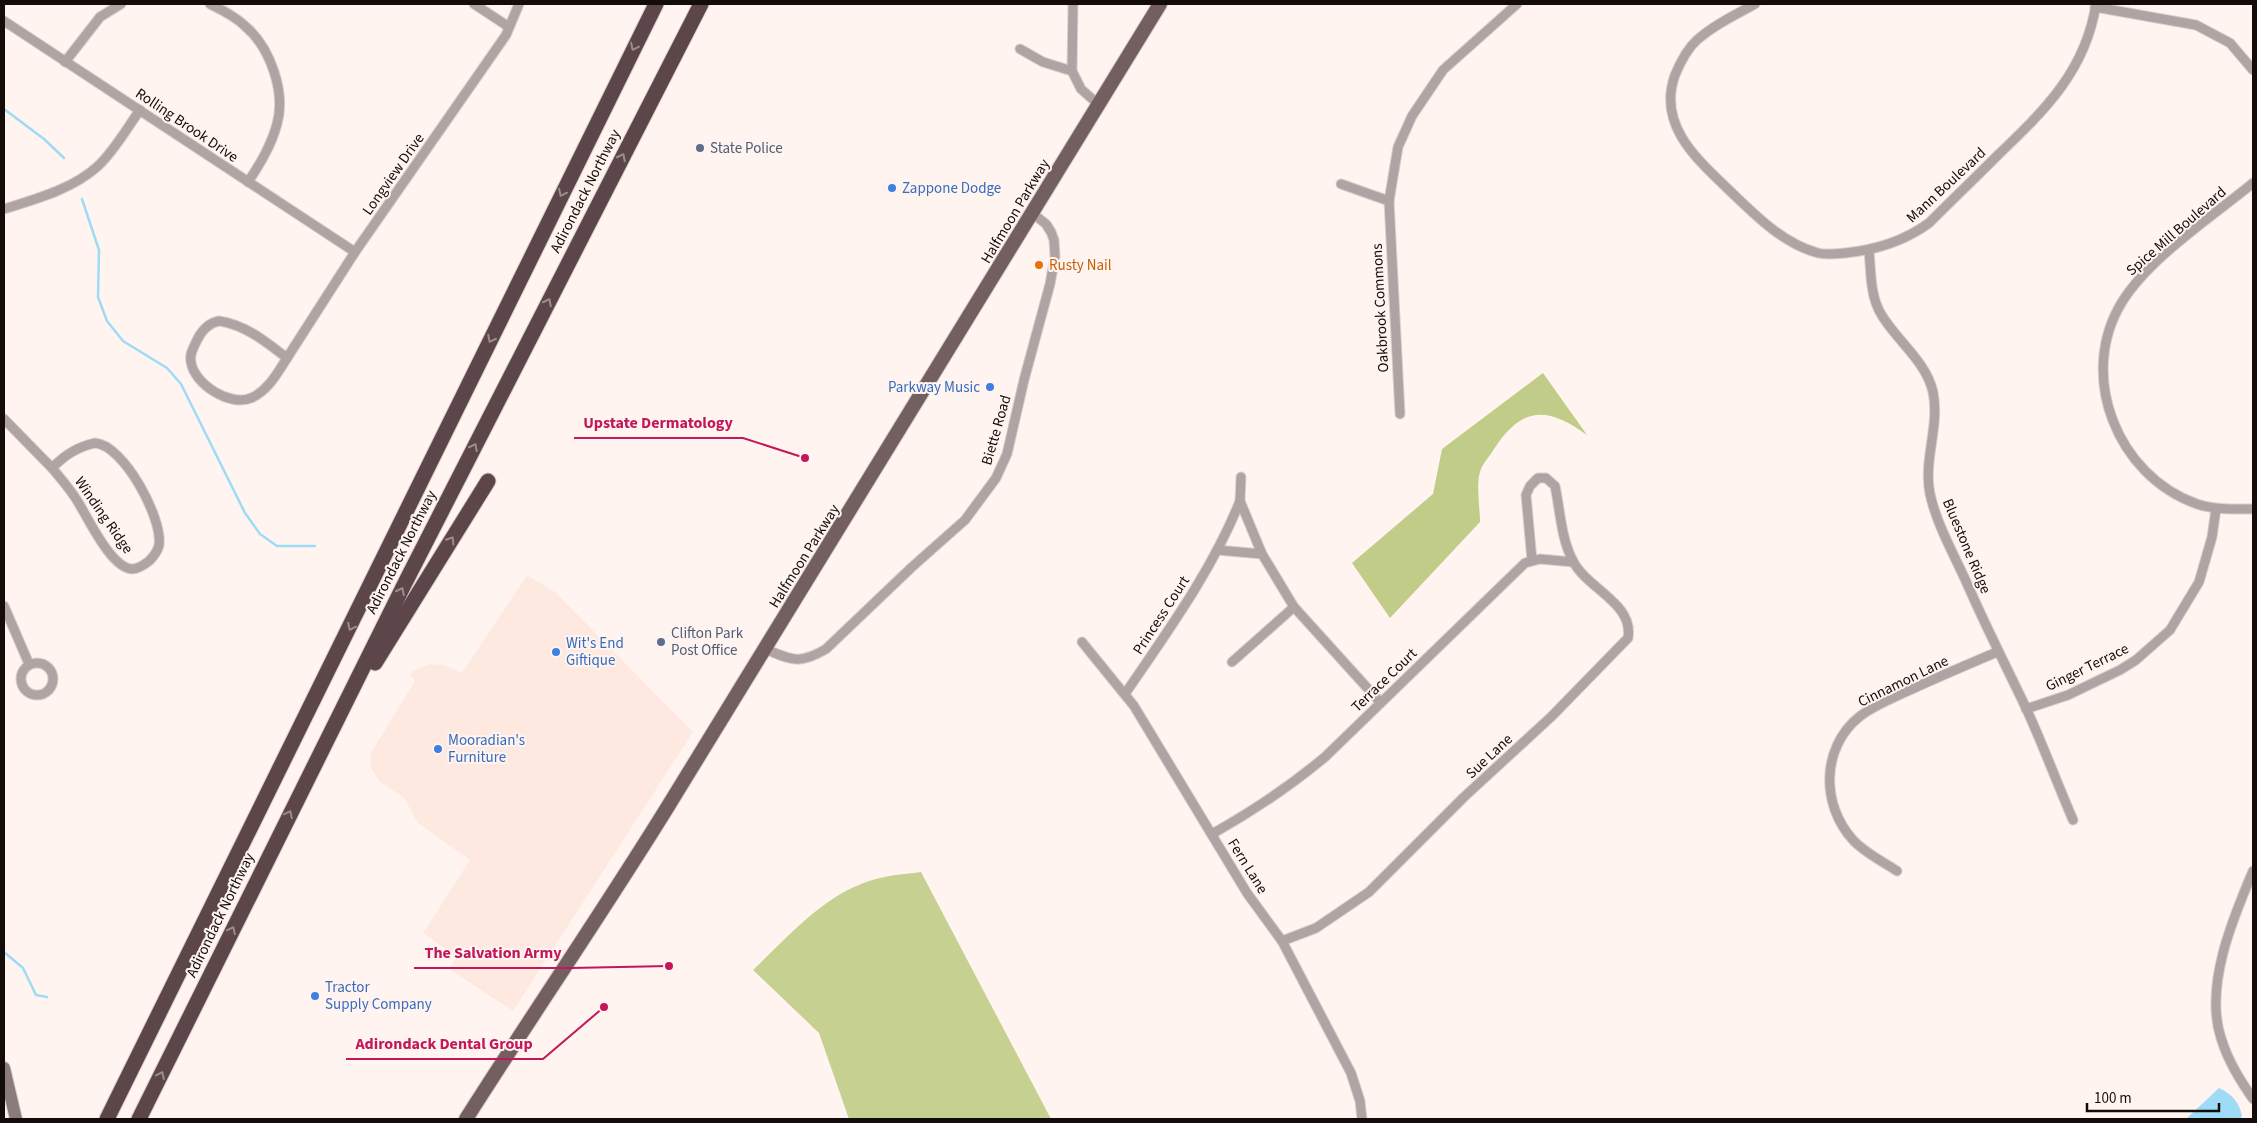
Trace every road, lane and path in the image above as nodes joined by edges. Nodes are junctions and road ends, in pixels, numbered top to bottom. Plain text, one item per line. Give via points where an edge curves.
1 (120, 4) edge
2 (210, 4) edge
3 (474, 4) edge
4 (519, 4) edge
5 (656, 4) edge
6 (701, 4) edge
7 (1073, 4) edge
8 (1160, 4) edge
9 (1517, 4) edge
10 (1754, 4) edge
11 (2096, 5) edge
12 (4, 21) edge
13 (509, 27) junction
14 (1020, 49) dead end
15 (65, 62) junction
16 (2253, 70) edge
17 (1072, 71) junction
18 (1099, 105) junction
19 (140, 110) junction
20 (248, 182) junction
21 (2253, 183) edge
22 (1341, 184) dead end
23 (1389, 201) junction
24 (4, 209) edge
25 (1032, 213) junction
26 (1870, 251) junction
27 (356, 252) junction
28 (287, 358) junction
29 (1400, 414) dead end
30 (4, 419) edge
31 (52, 468) junction
32 (1241, 477) dead end
33 (488, 481) dead end
34 (1240, 501) junction
35 (2216, 509) junction
36 (2253, 509) edge
37 (1217, 550) junction
38 (1262, 554) junction
39 (1532, 560) junction
40 (1573, 562) junction
41 (4, 606) edge
42 (1294, 607) junction
43 (1082, 642) dead end
44 (765, 649) junction
45 (1997, 652) junction
46 (1232, 662) dead end
47 (29, 664) dead end
48 (1125, 694) junction
49 (1380, 702) junction
50 (2026, 709) junction
51 (324, 744) junction
52 (2073, 820) dead end
53 (1212, 834) junction
54 (1897, 871) dead end
55 (2253, 871) edge
56 (1282, 941) junction
57 (4, 1068) edge
58 (2253, 1099) edge
59 (16, 1119) edge
60 (107, 1119) edge
61 (139, 1119) edge
62 (466, 1119) edge
63 (1362, 1119) edge

1 - 15 street via 100,18
2 - 20 street via 246,26 258,39 277,83 278,123 265,156
3 - 13 street
4 - 13 street, Longview Drive
5 -> 60 highway, Adirondack Northway
51 -> 6 highway, Adirondack Northway
7 - 17 street
8 - 18 main road, Halfmoon Parkway
9 - 23 street, Oakbrook Commons via 1443,70 1426,93 1398,147
10 - 26 street, Mann Boulevard via 1721,23 1696,41 1687,52 1678,67 1670,95 1676,129 1714,175 1766,225 1783,236 1818,253
11 - 16 street via 2196,25 2230,43
11 - 26 street, Mann Boulevard via 2089,34 2070,76 2047,108 1929,223 1912,236
12 - 15 street, Rolling Brook Drive
13 - 27 street, Longview Drive
14 - 17 street via 1042,62
15 - 19 street, Rolling Brook Drive
17 - 18 street via 1081,89
18 - 25 main road, Halfmoon Parkway
19 - 20 street, Rolling Brook Drive
19 - 24 street via 98,166 76,181 39,198
20 - 27 street, Rolling Brook Drive
21 - 35 street, Spice Mill Boulevard via 2148,269 2120,304 2105,345 2104,388 2108,410 2122,441 2158,483 2177,495
22 - 23 street
23 - 29 street, Oakbrook Commons
25 - 44 main road, Halfmoon Parkway
25 - 44 street, Biette Road via 1051,232 1055,256 1007,454 996,478 965,520 826,649 812,658 798,661
26 - 45 street, Bluestone Ridge via 1872,289 1880,313 1912,354 1933,391 1935,408 1928,471 1930,494
27 - 28 street, Longview Drive
28 - 28 street, Longview Drive via 249,331 230,322 219,321 206,326 198,337 190,362 206,386 243,400 264,389
30 - 31 street, Winding Ridge
31 - 31 street, Winding Ridge via 77,500 114,560 125,568 133,569 152,558 159,546 159,537 150,509 141,487 119,456 95,443 64,456
32 - 34 street, Princess Court
51 -> 33 highway
34 - 37 street, Princess Court
34 - 38 street, Princess Court
35 - 36 street, Spice Mill Boulevard
35 - 50 street, Ginger Terrace via 2199,582 2170,630 2120,670 2068,696
37 - 38 street
37 - 48 street, Princess Court via 1184,608
38 - 42 street, Princess Court
39 - 40 street
39 - 40 street via 1526,495 1538,478 1546,478 1555,486
39 - 49 street, Terrace Court via 1514,572
40 - 56 street, Sue Lane via 1623,612 1629,623 1624,645 1369,892 1316,928
41 - 47 street
42 - 46 street
42 - 49 street, Princess Court
43 - 48 street, Fern Lane
44 - 62 main road, Halfmoon Parkway via 606,907
45 - 50 street, Bluestone Ridge
45 - 54 street, Cinnamon Lane via 1905,692 1859,718 1845,733 1832,760 1828,776 1830,796 1840,822 1853,840
48 - 53 street, Fern Lane
49 - 53 street, Terrace Court via 1291,786
50 - 52 street, Bluestone Ridge
61 -> 51 highway, Adirondack Northway
53 - 56 street, Fern Lane via 1247,893
55 - 58 street via 2229,929 2223,953 2218,1010 2220,1037 2235,1073
56 - 63 street, Fern Lane via 1351,1073
57 - 59 street

